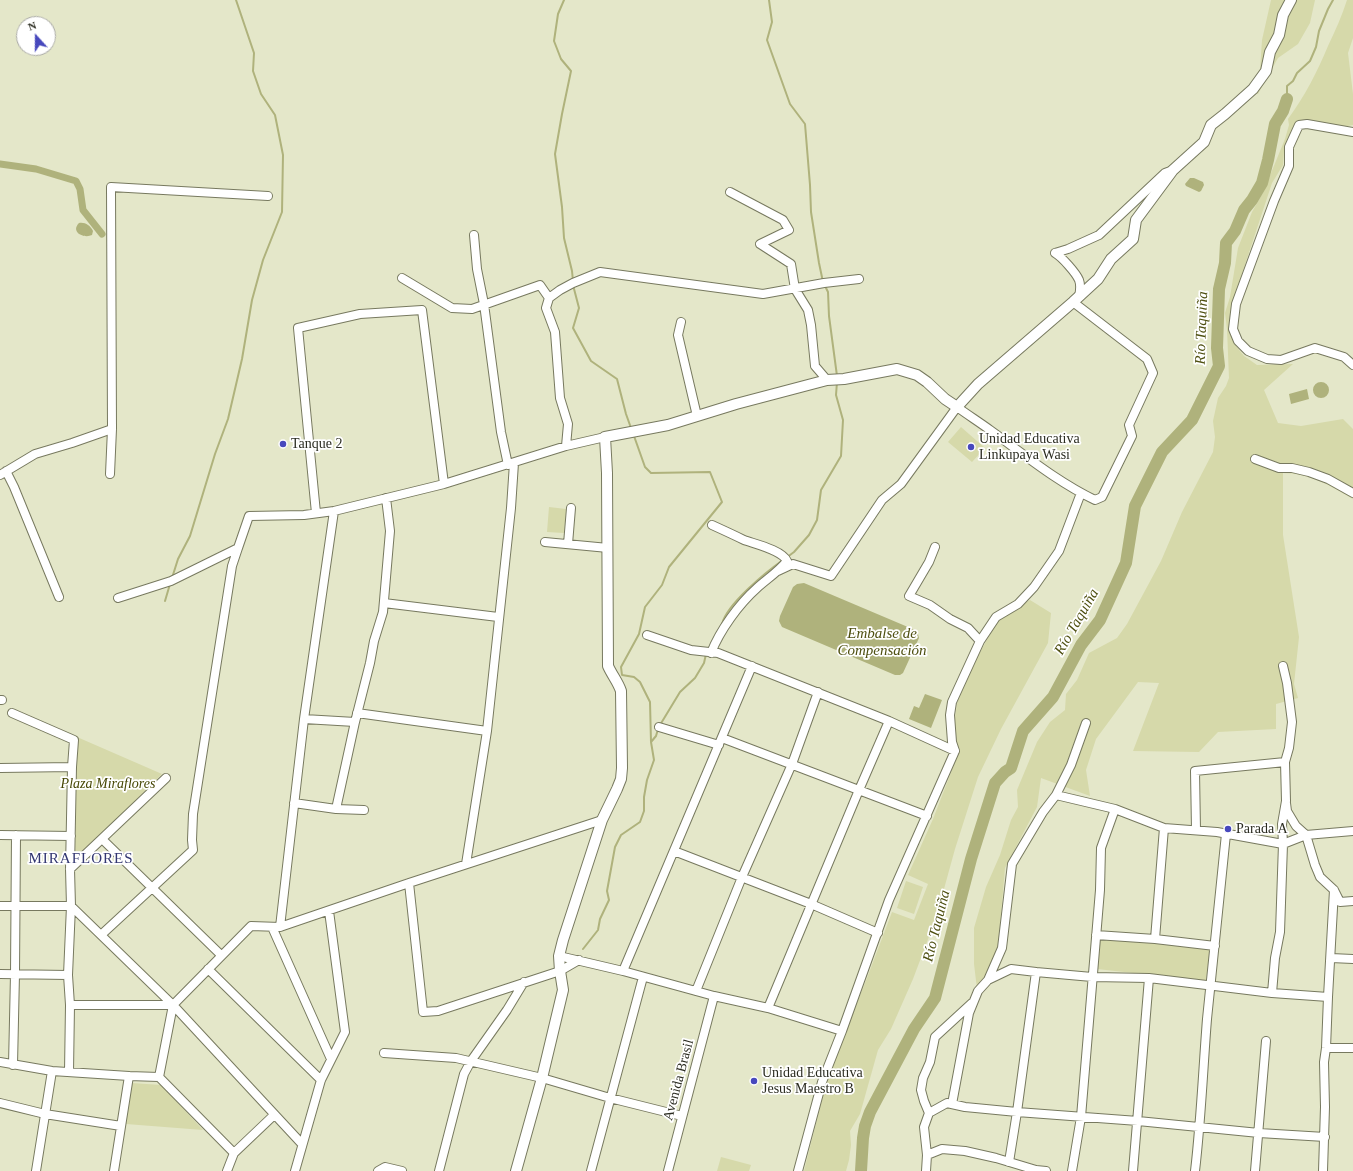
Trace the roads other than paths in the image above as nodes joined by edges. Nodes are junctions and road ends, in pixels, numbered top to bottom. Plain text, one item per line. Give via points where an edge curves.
1 (1291, 0) edge
2 (1353, 132) edge
3 (1173, 170) junction
4 (730, 192) dead end
5 (268, 196) dead end
6 (474, 235) dead end
7 (402, 278) dead end
8 (859, 279) dead end
9 (795, 289) junction
10 (549, 298) junction
11 (1076, 300) junction
12 (484, 304) junction
13 (680, 322) dead end
14 (1353, 365) edge
15 (827, 380) junction
16 (957, 407) junction
17 (696, 416) junction
18 (112, 429) junction
19 (605, 437) junction
20 (566, 446) junction
21 (1255, 459) dead end
22 (511, 464) junction
23 (3, 473) edge
24 (110, 474) dead end
25 (444, 484) junction
26 (1081, 493) junction
27 (1353, 493) edge
28 (386, 498) junction
29 (571, 508) dead end
30 (334, 511) junction
31 (316, 513) junction
32 (712, 525) dead end
33 (545, 542) dead end
34 (568, 544) junction
35 (238, 548) junction
36 (608, 548) junction
37 (935, 548) dead end
38 (778, 571) junction
39 (59, 597) dead end
40 (118, 598) dead end
41 (384, 603) junction
42 (498, 617) junction
43 (647, 635) dead end
44 (980, 641) junction
45 (711, 652) junction
46 (752, 666) junction
47 (1283, 666) dead end
48 (818, 692) junction
49 (12, 713) dead end
50 (357, 713) junction
51 (304, 719) junction
52 (889, 721) junction
53 (355, 722) junction
54 (1086, 723) dead end
55 (659, 727) dead end
56 (487, 731) junction
57 (721, 742) junction
58 (955, 751) junction
59 (1285, 762) junction
60 (792, 764) junction
61 (72, 767) junction
62 (0, 768) edge
63 (166, 778) dead end
64 (859, 790) junction
65 (1056, 795) junction
66 (1286, 801) junction
67 (294, 803) junction
68 (336, 808) junction
69 (1115, 809) junction
70 (364, 810) dead end
71 (927, 816) junction
72 (602, 820) junction
73 (1164, 828) junction
74 (1196, 830) junction
75 (1353, 831) edge
76 (1226, 834) junction
77 (0, 835) edge
78 (16, 835) junction
79 (1306, 835) junction
80 (71, 836) junction
81 (102, 839) junction
82 (1283, 844) junction
83 (674, 851) junction
84 (466, 864) junction
85 (70, 869) junction
86 (742, 877) junction
87 (409, 883) junction
88 (152, 888) junction
89 (1334, 890) junction
90 (1353, 902) edge
91 (811, 904) junction
92 (0, 906) edge
93 (16, 906) junction
94 (71, 906) junction
95 (329, 911) junction
96 (276, 927) junction
97 (878, 933) junction
98 (101, 935) junction
99 (1096, 935) junction
100 (1155, 939) junction
101 (1215, 946) junction
102 (221, 955) junction
103 (559, 956) junction
104 (1331, 958) junction
105 (1353, 959) edge
106 (579, 960) junction
107 (208, 968) junction
108 (560, 971) junction
109 (623, 971) junction
110 (1036, 972) junction
111 (0, 974) edge
112 (15, 974) junction
113 (68, 975) junction
114 (643, 977) junction
115 (1092, 977) junction
116 (1149, 978) junction
117 (988, 980) junction
118 (524, 982) junction
119 (1210, 986) junction
120 (696, 991) junction
121 (1272, 993) junction
122 (714, 996) junction
123 (1328, 997) junction
124 (974, 1001) junction
125 (70, 1005) junction
126 (173, 1005) junction
127 (768, 1008) junction
128 (842, 1030) junction
129 (1266, 1041) dead end
130 (1326, 1048) junction
131 (1353, 1048) edge
132 (384, 1053) dead end
133 (331, 1060) junction
134 (470, 1061) junction
135 (0, 1062) edge
136 (13, 1065) junction
137 (52, 1071) junction
138 (69, 1072) junction
139 (129, 1076) junction
140 (159, 1077) junction
141 (542, 1078) junction
142 (321, 1080) junction
143 (610, 1098) junction
144 (0, 1103) edge
145 (952, 1104) junction
146 (1017, 1112) junction
147 (929, 1113) junction
148 (45, 1114) junction
149 (274, 1115) junction
150 (682, 1116) junction
151 (1081, 1117) junction
152 (1138, 1121) junction
153 (121, 1126) junction
154 (1200, 1127) junction
155 (1259, 1133) junction
156 (1325, 1137) junction
157 (302, 1144) junction
158 (234, 1153) junction
159 (927, 1155) junction
160 (1009, 1162) junction
161 (1036, 1170) edge
162 (36, 1171) edge
163 (114, 1171) edge
164 (227, 1171) edge
165 (295, 1171) edge
166 (378, 1171) edge
167 (402, 1171) edge
168 (439, 1171) edge
169 (516, 1171) edge
170 (591, 1171) edge
171 (668, 1171) edge
172 (798, 1171) edge
173 (926, 1171) edge
174 (1046, 1171) edge
175 (1072, 1171) edge
176 (1133, 1171) edge
177 (1195, 1171) edge
178 (1255, 1171) edge
179 (1323, 1171) edge

1 - 3 street via 1283,15 1266,71 1253,89 1211,125 1204,142
2 - 14 street via 1307,124 1299,125 1289,147 1289,166 1236,304 1233,329 1238,341 1248,351 1267,359 1281,360 1315,348 1344,357
3 - 11 street via 1136,220 1133,240 1111,259 1098,279
3 - 11 street via 1165,172 1100,235 1055,253 1079,280 1080,291
4 - 9 street via 783,220 789,230 760,244 791,264
5 - 18 street via 111,187
6 - 12 street
7 - 12 street via 452,308 472,308
8 - 9 street
9 - 10 street via 763,294 600,272 573,283
9 - 15 street via 808,310 815,366
10 - 12 street via 540,285
10 - 20 street via 546,308 555,332 560,398 568,424
11 - 16 street via 984,380
11 - 26 street via 1147,359 1153,373 1129,425 1132,436 1102,497 1096,500
12 - 22 street via 500,425
13 - 17 street via 678,335
15 - 16 street via 897,370 917,375
15 - 17 street
16 - 26 street via 1048,473
16 - 38 street via 901,484 882,500 831,576 793,564
17 - 19 street via 668,425
18 - 23 street via 35,454
18 - 24 street
19 - 20 street
19 - 36 street
20 - 22 street
21 - 27 street via 1279,468 1292,468 1328,479
22 - 25 street
22 - 42 street via 511,508
23 - 39 street via 14,487
25 - 28 street
25 - 31 street via 422,310 360,314 298,328
26 - 44 street via 1059,551 1034,587 1018,604 996,617
28 - 30 street
28 - 41 street via 390,530
29 - 34 street
30 - 31 street
30 - 51 street
31 - 35 street via 249,516
32 - 38 street via 782,555 786,561
33 - 34 street
34 - 36 street
35 - 40 street via 171,581
35 - 88 street via 232,566 194,807 193,850
36 - 72 street via 608,666 621,690 622,768 621,779
37 - 44 street via 909,596 930,605 950,620 968,628
38 - 45 street via 737,609
41 - 42 street
41 - 50 street
42 - 56 street
43 - 45 street via 691,650
44 - 58 street via 952,702 950,715
45 - 46 street
46 - 48 street
46 - 57 street
47 - 59 street via 1292,722
48 - 52 street
48 - 60 street
49 - 61 street via 74,740
50 - 53 street
50 - 56 street
51 - 53 street
51 - 67 street
52 - 58 street
52 - 64 street
53 - 68 street
54 - 65 street via 1071,765
55 - 57 street
56 - 84 street
57 - 60 street
57 - 83 street
58 - 71 street
59 - 66 street
59 - 74 street via 1195,771
60 - 64 street
60 - 86 street
61 - 62 street
61 - 80 street
63 - 81 street
64 - 71 street
64 - 91 street
65 - 69 street
65 - 117 street via 1012,864 1002,948
66 - 79 street via 1287,810 1293,821
66 - 82 street via 1282,824
67 - 68 street
67 - 96 street
68 - 70 street
69 - 73 street
69 - 99 street via 1101,848
71 - 97 street via 889,900
72 - 84 street
72 - 103 street
73 - 74 street
73 - 100 street
74 - 76 street
75 - 79 street
76 - 82 street
76 - 101 street
77 - 78 street
78 - 80 street
78 - 93 street
79 - 82 street
79 - 89 street via 1320,877
80 - 85 street
81 - 85 street
81 - 88 street
82 - 121 street via 1280,932
83 - 86 street
83 - 109 street
84 - 87 street
85 - 94 street
86 - 91 street
86 - 120 street
87 - 95 street
87 - 118 street via 423,1012 438,1011
88 - 98 street
88 - 102 street
89 - 90 street via 1340,902
89 - 104 street
91 - 97 street
91 - 127 street
92 - 93 street
93 - 94 street
93 - 112 street
94 - 98 street
94 - 113 street
95 - 96 street
95 - 133 street via 345,1032
96 - 102 street via 251,926
96 - 133 street
97 - 128 street
98 - 126 street
99 - 100 street
99 - 115 street
100 - 101 street
101 - 119 street
102 - 107 street
103 - 106 street
103 - 108 street
104 - 105 street
104 - 123 street
106 - 108 street
106 - 109 street
107 - 126 street
107 - 142 street
108 - 118 street
108 - 141 street via 563,990
109 - 114 street
110 - 115 street
110 - 117 street via 1011,969
110 - 146 street
111 - 112 street
112 - 113 street
112 - 136 street
113 - 125 street
114 - 120 street
114 - 143 street
115 - 116 street
115 - 151 street
116 - 119 street
116 - 152 street
117 - 124 street via 978,991
118 - 134 street
119 - 121 street
119 - 154 street
120 - 122 street
121 - 123 street
122 - 127 street
122 - 150 street, Avenida Brasil
123 - 130 street
124 - 145 street via 969,1013
124 - 147 street via 935,1037 921,1090
125 - 126 street
125 - 138 street
126 - 140 street
126 - 149 street
127 - 128 street
128 - 172 street via 822,1082
129 - 155 street
130 - 131 street
130 - 156 street
132 - 134 street
133 - 142 street
134 - 141 street
134 - 168 street via 464,1074
135 - 136 street
136 - 137 street
137 - 138 street
137 - 148 street
138 - 139 street
139 - 140 street
139 - 153 street
140 - 158 street
141 - 143 street
141 - 169 street
142 - 157 street
143 - 150 street
143 - 170 street
144 - 148 street
145 - 146 street
145 - 147 street via 947,1103
146 - 151 street
146 - 160 street
147 - 159 street via 924,1127
148 - 153 street
148 - 162 street
149 - 157 street
149 - 158 street
150 - 171 street, Avenida Brasil
151 - 152 street
151 - 175 street
152 - 154 street
152 - 176 street
153 - 163 street
154 - 155 street
154 - 177 street
155 - 156 street
155 - 178 street
156 - 179 street
157 - 165 street
158 - 164 street
159 - 160 street via 942,1148 977,1153
159 - 173 street
160 - 161 street
161 - 174 street
166 - 167 street via 385,1167

